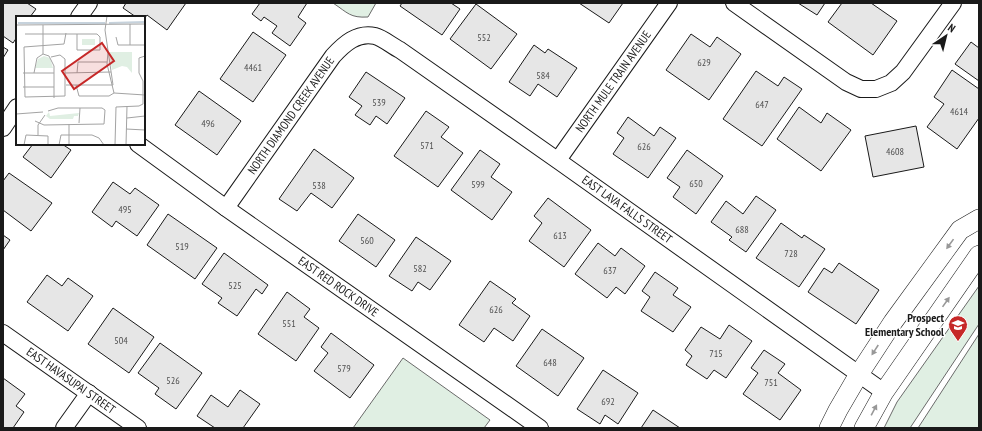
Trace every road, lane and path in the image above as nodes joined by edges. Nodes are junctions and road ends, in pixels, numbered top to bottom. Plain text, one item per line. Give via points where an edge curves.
1 (89, 3) edge
2 (669, 3) edge
3 (734, 3) edge
4 (953, 3) edge
5 (80, 16) edge
6 (365, 36) joint
7 (16, 108) edge
8 (3, 128) edge
9 (139, 145) edge
10 (558, 160) junction
11 (226, 208) junction
12 (979, 219) edge
13 (979, 255) edge
14 (3, 333) edge
15 (859, 374) junction
16 (884, 392) junction
17 (89, 393) junction
18 (64, 428) edge
19 (138, 428) edge
20 (540, 428) edge
21 (829, 428) edge
22 (864, 428) edge

1 - 5 street
2 - 10 street, NORTH MULE TRAIN AVENUE
3 - 4 street via 846,82 861,89 876,89 891,83 903,72
6 - 10 street, EAST LAVA FALLS STREET via 375,36 390,44
6 - 11 street, NORTH DIAMOND CREEK AVENUE via 352,39 333,56
7 - 8 street
9 - 11 street, EAST RED ROCK DRIVE
10 - 15 street, EAST LAVA FALLS STREET
11 - 20 street, EAST RED ROCK DRIVE
12 -> 15 street via 960,230 893,322
16 -> 13 street
14 - 17 street, EAST HAVASUPAI STREET
15 - 16 street, EAST LAVA FALLS STREET
15 - 21 street
22 -> 16 street
17 - 18 street
17 - 19 street, EAST HAVASUPAI STREET

